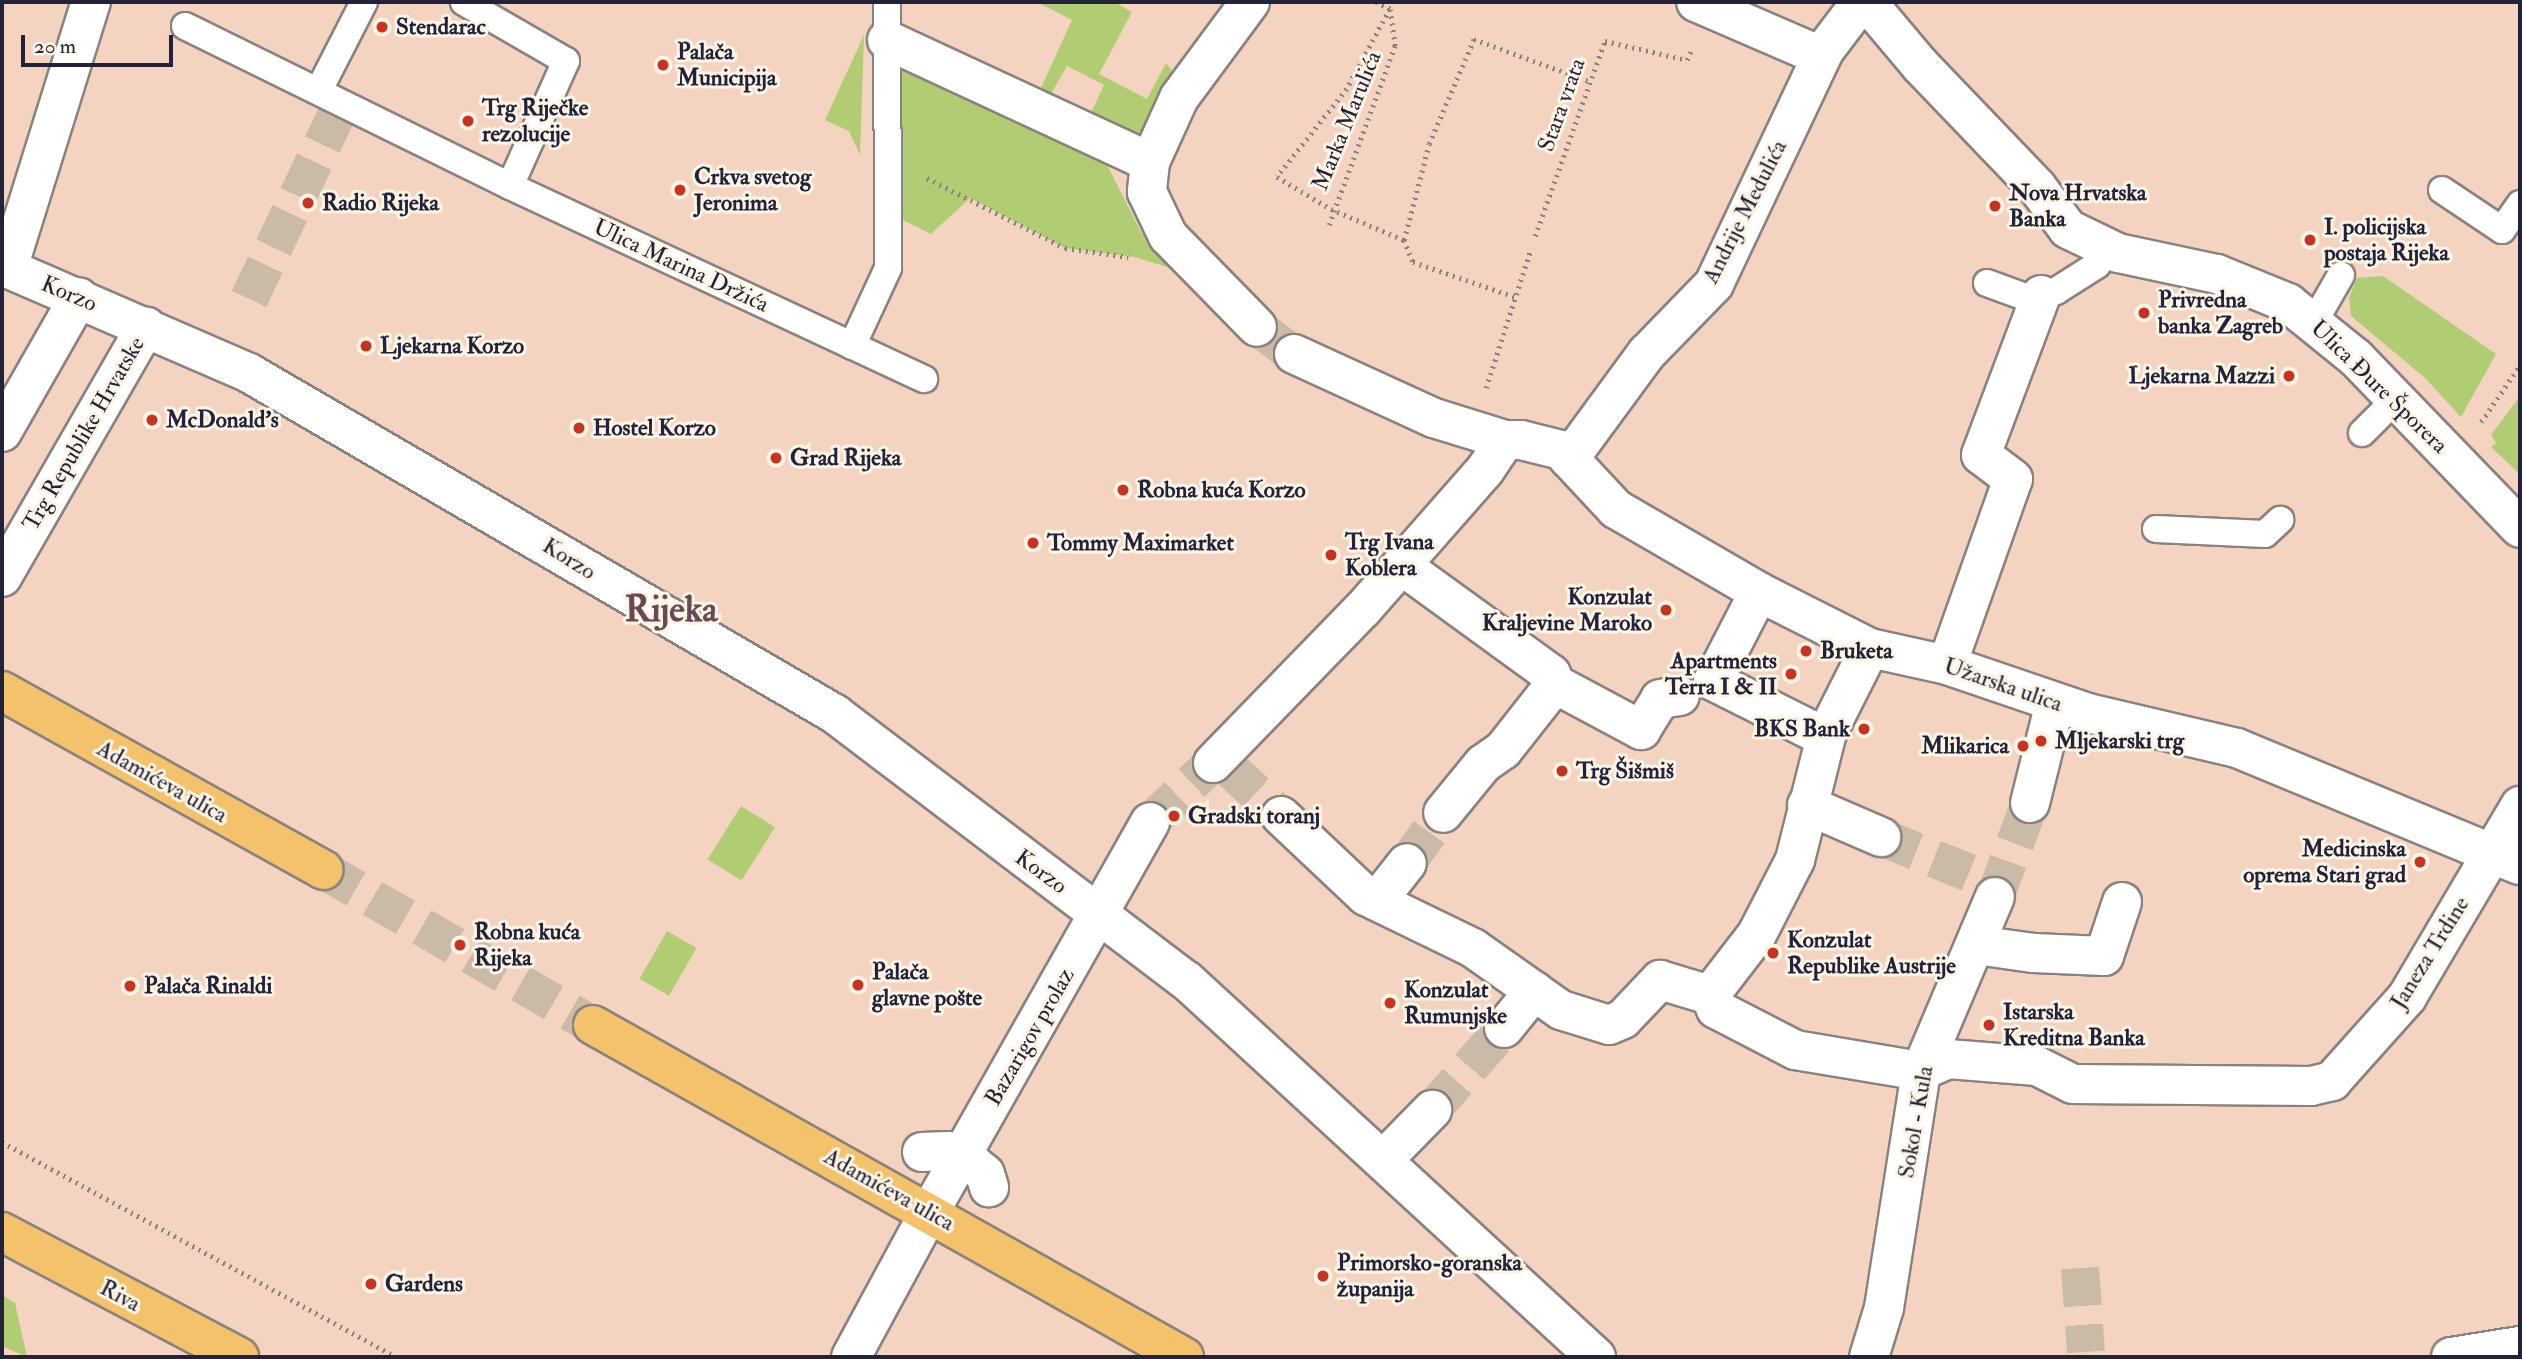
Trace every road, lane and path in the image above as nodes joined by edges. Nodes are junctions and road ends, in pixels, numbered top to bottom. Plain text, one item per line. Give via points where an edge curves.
1 (90, 2) edge
2 (364, 2) edge
3 (464, 2) edge
4 (887, 2) edge
5 (1250, 2) edge
6 (1375, 2) edge
7 (1861, 2) edge
8 (1867, 2) edge
9 (1702, 5) edge
10 (1390, 9) junction
11 (184, 26) dead end
12 (887, 40) junction
13 (1822, 53) junction
14 (1588, 80) junction
15 (319, 90) junction
16 (1150, 162) junction
17 (921, 175) dead end
18 (510, 186) junction
19 (2442, 190) dead end
20 (2520, 204) edge
21 (1331, 209) junction
22 (1329, 225) dead end
23 (1535, 236) dead end
24 (1404, 240) junction
25 (2106, 248) junction
26 (1531, 249) dead end
27 (1135, 257) dead end
28 (5, 267) edge
29 (2341, 275) dead end
30 (1987, 283) dead end
31 (2041, 295) junction
32 (79, 297) junction
33 (1516, 297) junction
34 (2314, 322) junction
35 (146, 327) junction
36 (1257, 327) tunnel mouth
37 (852, 346) junction
38 (1294, 354) tunnel mouth
39 (2520, 365) edge
40 (924, 379) dead end
41 (2396, 399) junction
42 (1482, 400) dead end
43 (2, 432) edge
44 (2362, 433) dead end
45 (1513, 440) junction
46 (1569, 459) junction
47 (2455, 460) junction
48 (2280, 520) dead end
49 (2520, 528) edge
50 (2156, 529) dead end
51 (1416, 576) dead end
52 (2, 577) edge
53 (1759, 592) junction
54 (1870, 648) junction
55 (1947, 665) junction
56 (1553, 679) junction
57 (1698, 685) junction
58 (2, 691) edge
59 (2055, 703) junction
60 (1826, 735) junction
61 (1220, 763) tunnel mouth
62 (2030, 803) tunnel mouth
63 (1807, 805) junction
64 (2520, 806) edge
65 (1443, 813) tunnel mouth
66 (1281, 816) tunnel mouth
67 (1150, 822) tunnel mouth
68 (1881, 837) tunnel mouth
69 (2507, 858) edge
70 (1407, 863) tunnel mouth
71 (323, 870) tunnel mouth
72 (1995, 897) tunnel mouth
73 (1377, 901) junction
74 (2122, 902) dead end
75 (1100, 915) junction
76 (1976, 945) junction
77 (1534, 991) junction
78 (1710, 995) junction
79 (593, 1026) tunnel mouth
80 (1504, 1028) tunnel mouth
81 (1921, 1071) junction
82 (1432, 1110) tunnel mouth
83 (2, 1142) edge
84 (922, 1152) dead end
85 (961, 1158) junction
86 (1384, 1159) junction
87 (989, 1187) dead end
88 (929, 1213) junction
89 (2, 1232) edge
90 (2520, 1346) edge
91 (239, 1357) edge
92 (397, 1357) edge
93 (851, 1357) edge
94 (1184, 1357) edge
95 (1595, 1357) edge
96 (1869, 1357) edge
97 (2451, 1357) edge

1 - 28 street
2 - 15 lane
3 - 18 lane via 566,61
4 - 12 lane
5 - 16 street via 1179,98
6 - 10 path
7 - 13 street, Andrije Medulića
8 - 25 street, Ulica Đure Šporera via 1920,65 2037,187 2068,229
9 - 13 street
9 - 14 path, Stara vrata via 1687,60 1605,41
10 - 21 path, Marka Marulića via 1395,47
10 - 21 path via 1347,89 1277,177
11 - 15 lane
12 - 16 street
12 - 37 lane via 888,268
13 - 46 street, Andrije Medulića via 1714,284 1647,353
14 - 23 path, Stara vrata
14 - 24 path via 1474,39 1429,144
15 - 18 lane
16 - 36 street via 1147,192 1168,236
17 - 27 path via 1065,248
18 - 37 lane, Ulica Marina Držića
19 - 20 lane via 2502,230
21 - 22 path, Marka Marulića
21 - 24 path
24 - 33 path via 1413,262
25 - 31 lane via 2084,275
25 - 34 street, Ulica Đure Šporera via 2240,281 2288,303
26 - 33 path
28 - 32 street, Korzo
29 - 34 lane
30 - 31 lane via 2013,294
31 - 55 street via 1981,455 2013,479
32 - 35 street, Korzo
32 - 43 street
33 - 42 path
34 - 41 street, Ulica Đure Šporera
35 - 52 street, Trg Republike Hrvatske
35 - 75 street, Korzo via 249,373 835,714
37 - 40 lane, Ulica Marina Držića
38 - 45 street via 1434,418
39 - 47 path
41 - 44 lane
41 - 47 street, Ulica Đure Šporera
45 - 46 street, Užarska ulica via 1551,445
45 - 61 street
46 - 53 street, Užarska ulica via 1616,509
47 - 49 street, Ulica Đure Šporera
48 - 50 lane via 2264,534
51 - 56 street
53 - 54 street, Užarska ulica
53 - 57 street
54 - 55 street, Užarska ulica
54 - 60 street
55 - 59 street, Užarska ulica
56 - 57 street via 1641,730 1660,699
56 - 65 street via 1503,750 1483,764
57 - 60 street
58 - 71 main road, Adamićeva ulica
59 - 62 street
59 - 69 street, Užarska ulica via 2237,748
60 - 63 street
63 - 68 street
63 - 78 street via 1795,860 1757,934
64 - 69 street, Janeza Trdine
66 - 73 street
67 - 75 street
69 - 81 street, Janeza Trdine via 2407,997 2332,1081 2311,1086 2073,1084 2037,1066 1948,1059
70 - 73 street
72 - 76 street, Sokol - Kula
73 - 77 street via 1473,948
74 - 76 street via 2104,956
75 - 85 street, Bazarigov prolaz
75 - 86 street, Korzo via 1186,979
76 - 81 street, Sokol - Kula
77 - 78 street via 1561,1010 1597,1025 1623,1020 1660,980
77 - 80 street
78 - 81 street via 1716,1009 1795,1050
79 - 88 main road, Adamićeva ulica
81 - 96 street, Sokol - Kula via 1884,1308
82 - 86 street
83 - 92 path
84 - 85 street via 948,1151
85 - 87 street via 981,1169
85 - 88 street, Bazarigov prolaz
86 - 95 street, Korzo
88 - 93 street, Bazarigov prolaz
88 - 94 main road, Adamićeva ulica
89 - 91 main road, Riva
90 - 97 street

